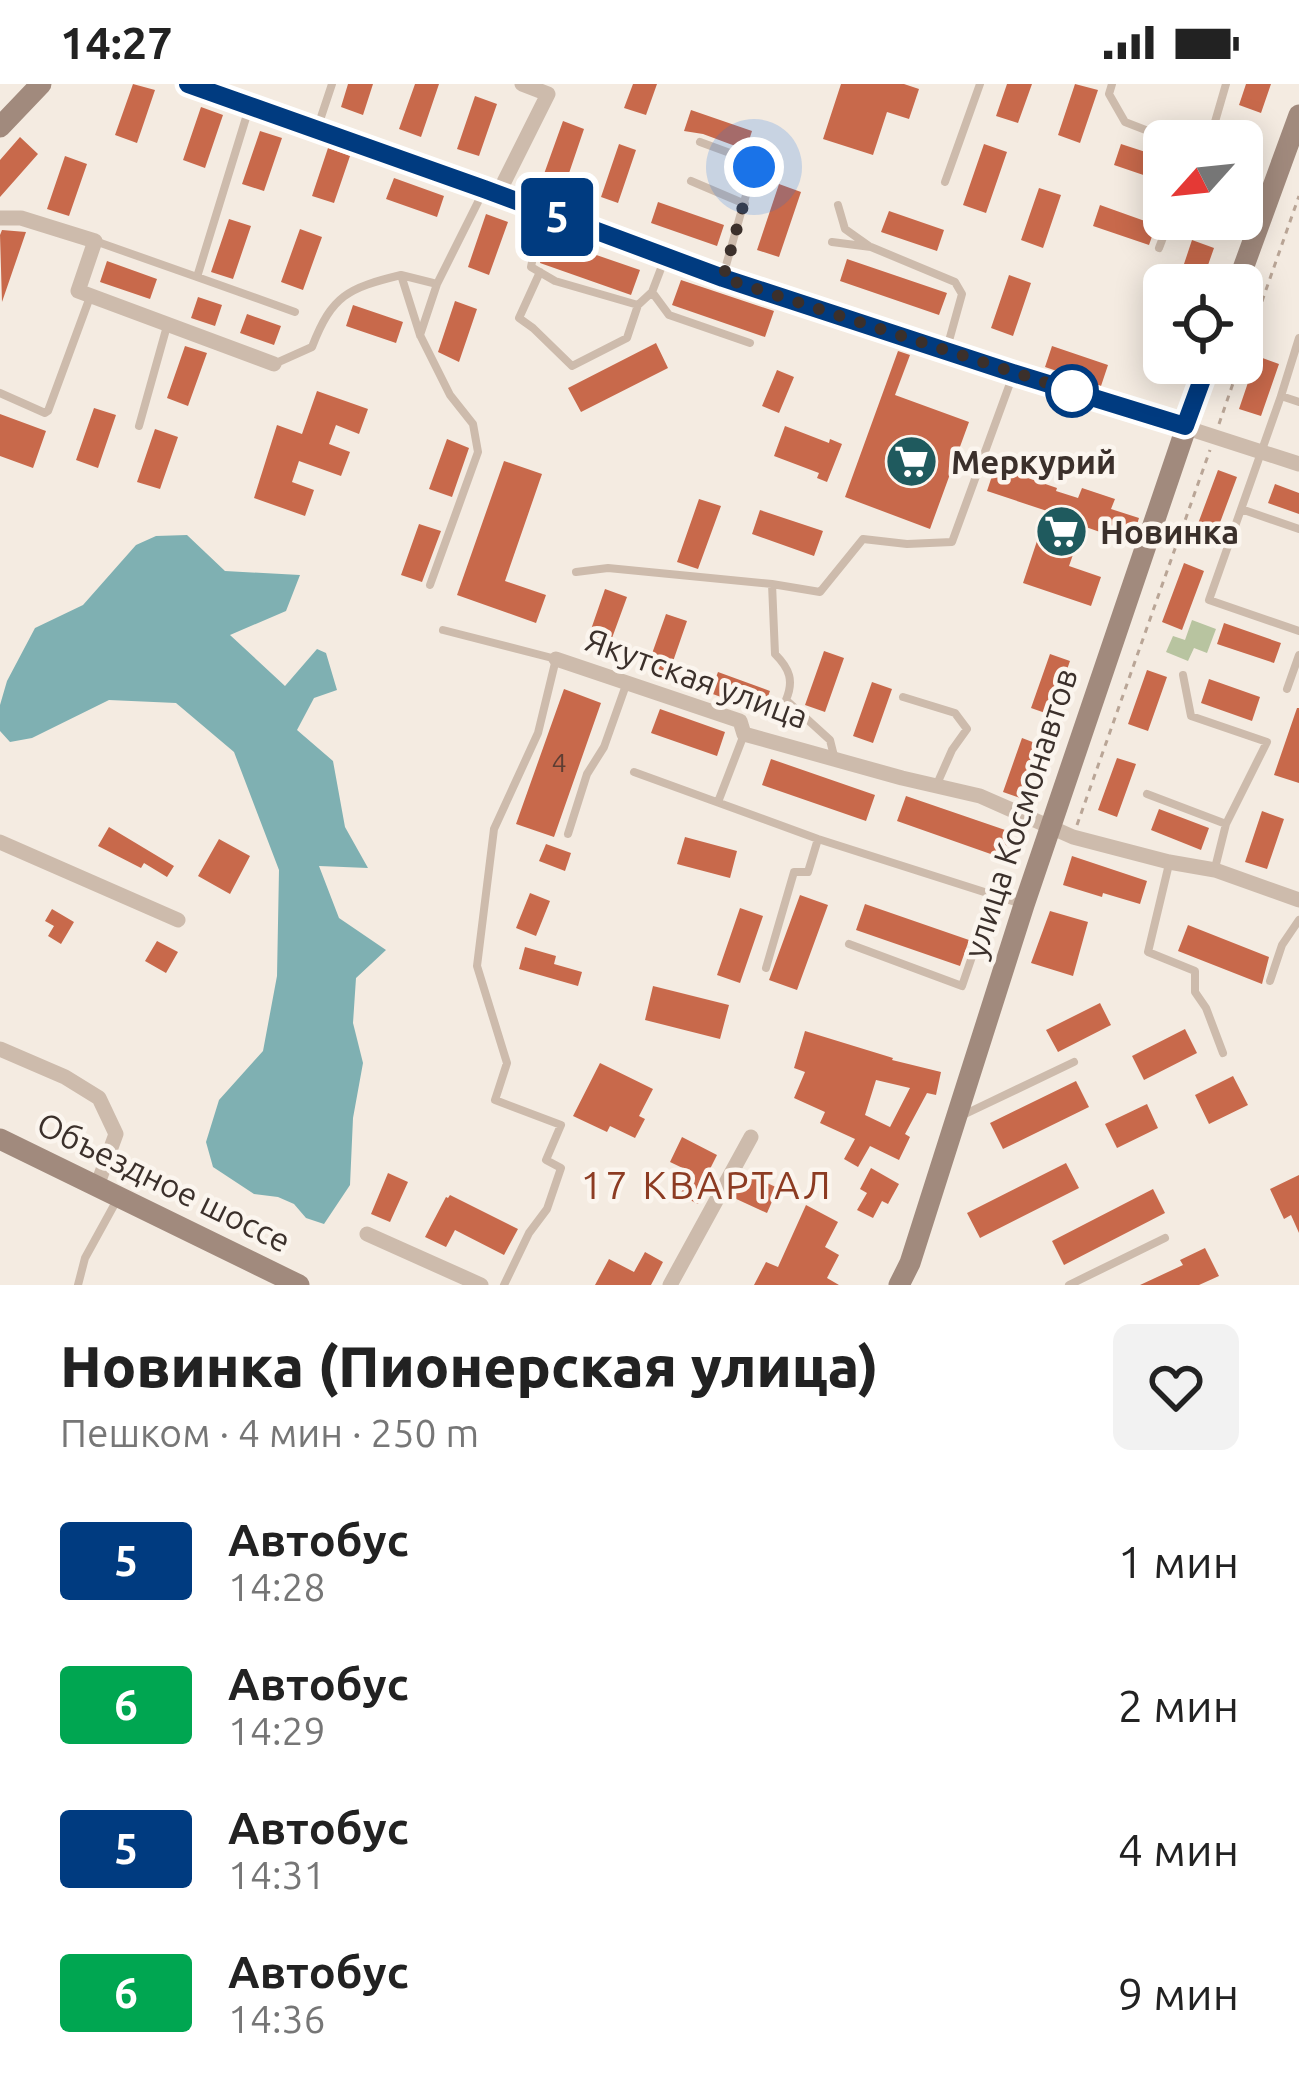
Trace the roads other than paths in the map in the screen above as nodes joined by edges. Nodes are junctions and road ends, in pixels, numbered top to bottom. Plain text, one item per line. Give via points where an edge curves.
1 (40, 84) edge
2 (188, 84) edge
3 (332, 84) edge
4 (522, 84) edge
5 (980, 84) edge
6 (1112, 84) edge
7 (1226, 84) edge
8 (218, 89) edge
9 (249, 106) junction
10 (1299, 115) edge
11 (1216, 120) edge
12 (0, 127) edge
13 (1143, 129) edge
14 (317, 131) junction
15 (700, 142) dead end
16 (691, 181) dead end
17 (945, 182) dead end
18 (1263, 191) edge
19 (491, 192) junction
20 (745, 204) junction
21 (838, 205) dead end
22 (542, 211) junction
23 (0, 218) edge
24 (1162, 240) edge
25 (95, 241) junction
26 (832, 242) dead end
27 (871, 247) junction
28 (1159, 248) dead end
29 (665, 257) junction
30 (540, 272) junction
31 (401, 275) junction
32 (197, 277) junction
33 (723, 278) junction
34 (436, 284) junction
35 (652, 292) junction
36 (91, 296) junction
37 (638, 304) junction
38 (295, 312) dead end
39 (167, 324) junction
40 (420, 334) junction
41 (1299, 338) edge
42 (750, 343) dead end
43 (946, 350) junction
44 (274, 364) joint
45 (1013, 373) junction
46 (1200, 384) edge
47 (0, 393) edge
48 (1281, 396) junction
49 (1299, 402) edge
50 (139, 426) dead end
51 (1185, 426) junction
52 (1261, 451) junction
53 (1299, 464) edge
54 (1241, 508) junction
55 (1299, 529) edge
56 (576, 572) dead end
57 (772, 584) junction
58 (430, 585) dead end
59 (443, 630) dead end
60 (1299, 632) edge
61 (1299, 655) edge
62 (556, 658) junction
63 (1183, 675) dead end
64 (627, 683) junction
65 (1287, 689) dead end
66 (903, 697) dead end
67 (745, 734) junction
68 (835, 758) junction
69 (634, 772) dead end
70 (937, 786) junction
71 (1147, 794) dead end
72 (718, 802) junction
73 (1226, 824) junction
74 (1050, 829) junction
75 (568, 834) dead end
76 (818, 839) junction
77 (0, 842) edge
78 (1169, 862) junction
79 (1214, 870) junction
80 (993, 895) junction
81 (1299, 900) edge
82 (1024, 905) junction
83 (178, 920) dead end
84 (1299, 920) edge
85 (849, 944) dead end
86 (766, 968) dead end
87 (1270, 981) dead end
88 (0, 1049) edge
89 (1223, 1053) dead end
90 (1074, 1062) dead end
91 (956, 1118) junction
92 (0, 1138) edge
93 (751, 1138) dead end
94 (97, 1186) junction
95 (118, 1196) junction
96 (368, 1234) dead end
97 (1165, 1238) dead end
98 (78, 1285) edge
99 (299, 1285) edge
100 (482, 1285) edge
101 (504, 1285) edge
102 (670, 1285) edge
103 (899, 1285) edge
104 (1070, 1285) edge

1 - 12 street
2 - 8 street
3 - 14 lane
4 - 19 street via 548,94
5 - 17 lane
6 - 13 lane via 1109,94 1125,122
7 - 11 lane
8 - 9 street
9 - 14 street
9 - 32 lane
10 - 18 street
14 - 19 street
15 - 20 lane via 749,160 754,175
16 - 20 lane
19 - 22 street
19 - 34 lane
20 - 33 lane
21 - 27 lane via 845,229
22 - 29 street
22 - 30 lane via 531,266
23 - 25 street
24 - 28 lane
25 - 32 lane
25 - 36 street via 78,291
26 - 27 lane
27 - 43 lane via 955,282 962,294
29 - 33 street
29 - 35 lane
30 - 37 lane
30 - 37 lane via 519,319 572,366 627,338
31 - 34 lane
31 - 40 lane
31 - 44 lane via 347,293 325,314 312,347
32 - 38 lane
33 - 43 street
34 - 40 lane
35 - 37 lane
35 - 42 lane via 669,315
36 - 39 street
36 - 47 lane via 48,411
39 - 44 street
39 - 50 lane
40 - 58 lane via 473,424 478,452
41 - 48 lane
43 - 45 street
45 - 51 street
45 - 57 lane via 952,542 863,539 820,592
46 - 51 street, улица Космонавтов
48 - 49 lane
48 - 52 lane
51 - 52 street
51 - 74 street, улица Космонавтов
52 - 53 street
52 - 54 lane
54 - 55 lane
54 - 60 lane via 1209,600
56 - 57 lane
57 - 68 lane via 775,654 792,686 786,700 830,740
59 - 62 lane
61 - 65 lane
62 - 64 street, Якутская улица
62 - 101 lane via 538,733 494,829 477,966 507,1063 495,1100 561,1125 546,1160 562,1168
63 - 73 lane via 1191,716 1267,742
64 - 67 street, Якутская улица via 740,721
64 - 75 lane
66 - 70 lane via 956,713 967,729
67 - 68 street, Якутская улица
67 - 72 lane
68 - 70 street, Якутская улица
69 - 72 lane
70 - 74 street, Якутская улица
71 - 73 lane
72 - 76 lane
73 - 79 lane
74 - 78 street, Якутская улица
74 - 82 street, улица Космонавтов
76 - 80 lane
76 - 86 lane via 808,872 794,872
77 - 83 street
78 - 79 street, Якутская улица
78 - 89 lane via 1148,952 1195,971
79 - 81 street, Якутская улица
80 - 82 lane
80 - 85 lane via 962,986
82 - 91 street, улица Космонавтов
84 - 87 lane
88 - 94 street via 99,1098 116,1134
90 - 91 lane
91 - 103 street, улица Космонавтов
92 - 94 street, Объездное шоссе
93 - 102 street
94 - 95 street, Объездное шоссе
95 - 98 lane
95 - 99 street, Объездное шоссе
96 - 100 street
97 - 104 lane

